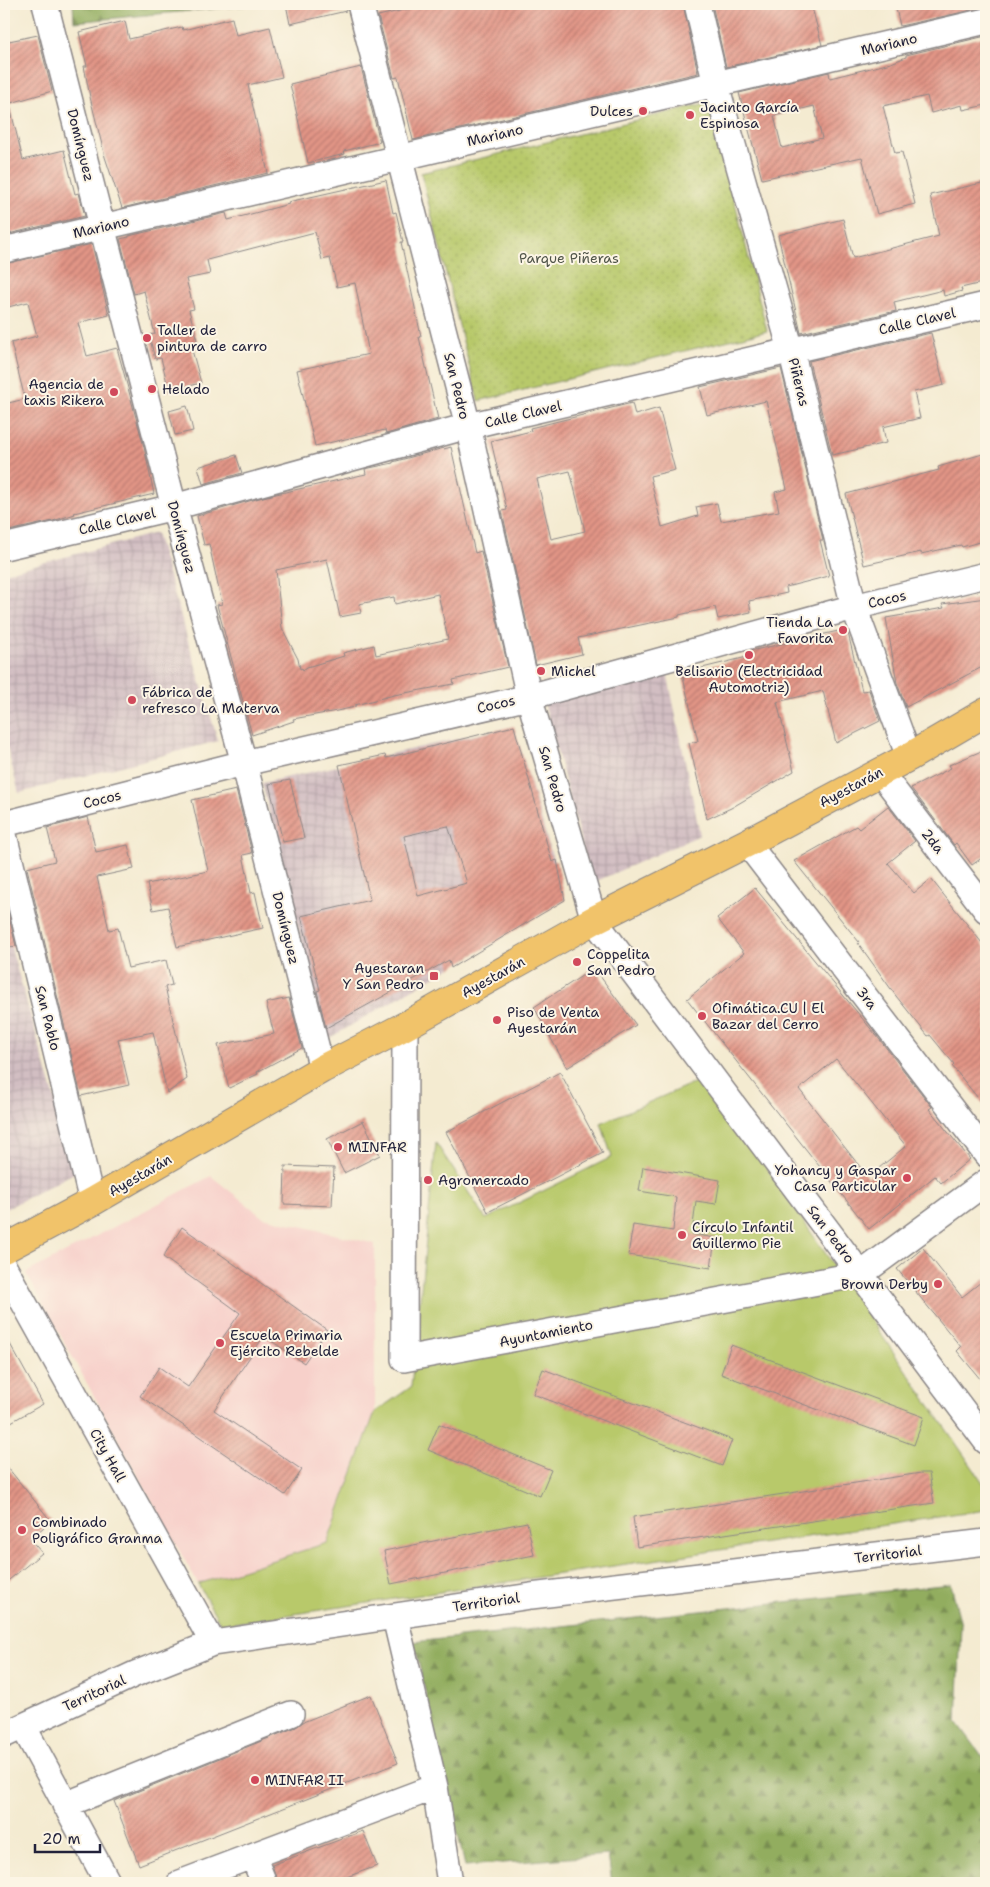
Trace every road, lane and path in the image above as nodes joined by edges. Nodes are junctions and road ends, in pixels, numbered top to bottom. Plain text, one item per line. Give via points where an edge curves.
1 (45, 4) edge
2 (360, 4) edge
3 (697, 4) edge
4 (986, 21) edge
5 (716, 85) junction
6 (400, 157) junction
7 (102, 227) junction
8 (4, 250) edge
9 (986, 305) edge
10 (791, 350) junction
11 (468, 426) junction
12 (174, 507) junction
13 (4, 547) edge
14 (986, 575) edge
15 (854, 607) junction
16 (529, 697) junction
17 (986, 712) edge
18 (909, 757) junction
19 (244, 763) junction
20 (880, 772) junction
21 (4, 824) edge
22 (4, 835) edge
23 (748, 843) junction
24 (986, 910) edge
25 (594, 920) junction
26 (405, 1026) junction
27 (322, 1069) junction
28 (986, 1154) edge
29 (986, 1182) edge
30 (92, 1202) junction
31 (4, 1250) edge
32 (4, 1267) edge
33 (861, 1274) junction
34 (986, 1441) edge
35 (986, 1542) edge
36 (395, 1616) junction
37 (213, 1643) junction
38 (291, 1714) dead end
39 (13, 1730) edge
40 (434, 1787) junction
41 (66, 1805) junction
42 (253, 1856) junction
43 (194, 1881) edge
44 (108, 1883) edge
45 (264, 1883) edge
46 (450, 1883) edge

1 - 7 street, Domínguez
2 - 6 street, San Pedro
3 - 5 street, Piñeras
4 - 5 street, Mariano
5 - 6 street, Mariano
5 - 10 street, Piñeras
6 - 7 street, Mariano
6 - 11 street, San Pedro
7 - 8 street, Mariano
7 - 12 street, Domínguez
9 - 10 street, Calle Clavel
10 - 11 street, Calle Clavel
10 - 15 street, Piñeras
11 - 12 street, Calle Clavel
11 - 16 street, San Pedro
12 - 13 street, Calle Clavel
12 - 19 street, Domínguez
14 - 15 street, Cocos
15 - 16 street, Cocos
15 - 18 street, Piñeras
16 - 19 street, Cocos
16 - 25 street, San Pedro
17 - 18 main road, Ayestarán
18 - 20 main road, Ayestarán
19 - 21 street, Cocos
19 - 27 street, Domínguez
20 - 23 main road, Ayestarán
20 - 24 street, 2da
22 - 30 street, San Pablo
23 - 25 main road, Ayestarán
23 - 28 street, 3ra
25 - 26 main road, Ayestarán
25 - 33 street, San Pedro
26 - 27 main road, Ayestarán
26 - 33 street, Ayuntamiento via 404,1359
27 - 30 main road, Ayestarán
29 - 33 street, Ayuntamiento
30 - 31 main road, Ayestarán
32 - 37 street, City Hall
33 - 34 street, San Pedro
35 - 36 street, Territorial via 531,1596
36 - 37 street, Territorial
36 - 40 street
37 - 39 street, Territorial
38 - 41 street
39 - 41 street
40 - 42 street
40 - 46 street
41 - 44 street
42 - 43 street
42 - 45 street

